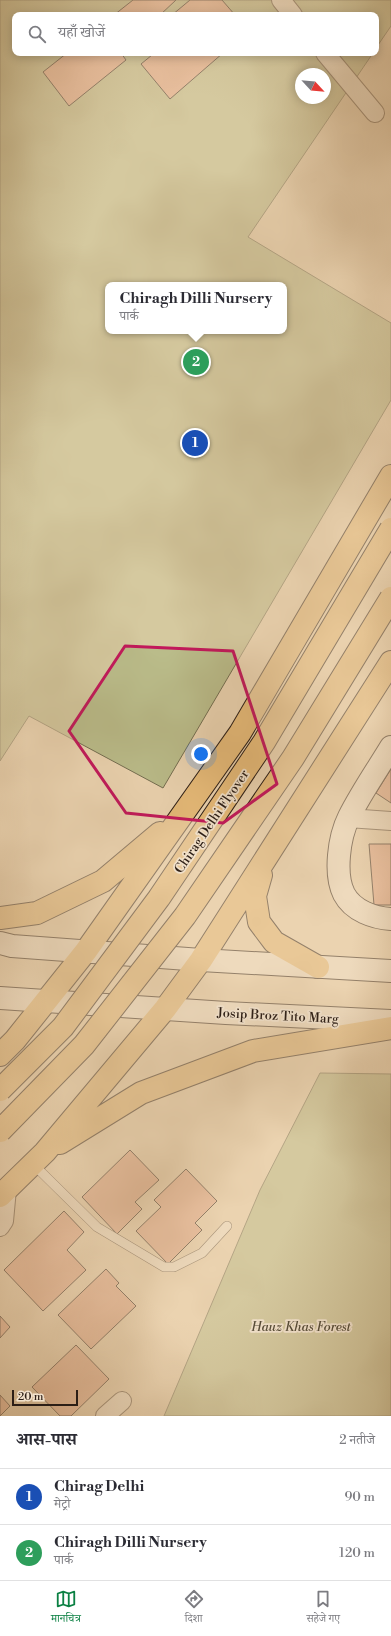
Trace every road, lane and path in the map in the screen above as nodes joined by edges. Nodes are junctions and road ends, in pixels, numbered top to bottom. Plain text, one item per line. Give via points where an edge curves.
1 (281, 0) edge
2 (291, 12) edge
3 (328, 56) edge
4 (375, 113) dead end
5 (391, 476) edge
6 (391, 529) edge
7 (391, 598) edge
8 (391, 662) edge
9 (391, 747) edge
10 (184, 812) junction
11 (348, 818) junction
12 (391, 821) edge
13 (266, 859) junction
14 (0, 918) edge
15 (391, 919) edge
16 (0, 943) edge
17 (86, 951) junction
18 (201, 960) junction
19 (318, 967) junction
20 (391, 971) edge
21 (0, 998) edge
22 (46, 1001) junction
23 (165, 1009) junction
24 (391, 1021) edge
25 (391, 1028) edge
26 (0, 1054) edge
27 (0, 1090) edge
28 (0, 1131) edge
29 (39, 1158) junction
30 (4, 1192) edge
31 (227, 1226) dead end
32 (0, 1227) edge
33 (122, 1401) dead end
34 (105, 1416) edge

1 - 2 street
3 - 4 street
5 - 10 main road via 240,733
6 - 27 main road, Chirag Delhi Flyover, bridge via 264,742 159,898 63,1027
7 - 28 main road, bridge via 293,758 185,916 84,1045
8 - 13 main road
9 - 11 main road
10 - 14 main road via 103,881 37,913
10 - 17 main road
11 - 12 street
11 - 15 main road via 341,837 339,859 340,878 345,895 354,906 371,916
13 - 18 main road
13 - 19 main road via 255,896 259,922 274,942
16 - 17 main road
17 - 18 main road
17 - 22 main road
18 - 19 main road
18 - 23 main road
19 - 20 main road
21 - 22 main road, Josip Broz Tito Marg
22 - 23 main road, Josip Broz Tito Marg
22 - 26 main road via 15,1040
23 - 24 main road, Josip Broz Tito Marg
23 - 29 main road
25 - 29 main road via 253,1051 141,1093
29 - 30 main road
29 - 31 lane via 97,1227 164,1267 174,1267 202,1253
30 - 32 street via 4,1220
33 - 34 street

